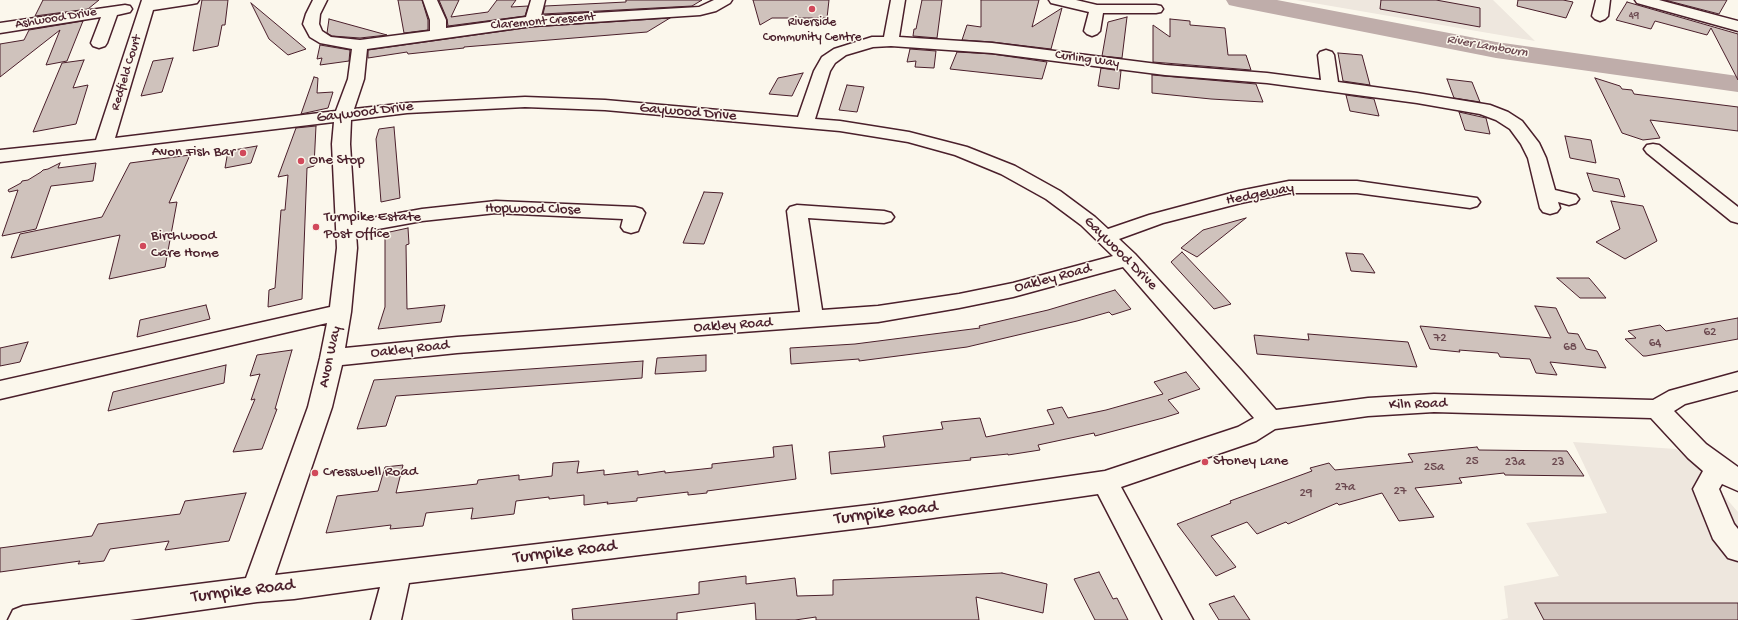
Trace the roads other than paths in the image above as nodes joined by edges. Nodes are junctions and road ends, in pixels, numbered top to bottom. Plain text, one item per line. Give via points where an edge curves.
1 (192, 0) edge
2 (320, 0) edge
3 (430, 0) edge
4 (538, 0) edge
5 (618, 0) edge
6 (725, 0) edge
7 (898, 0) edge
8 (1056, 0) edge
9 (1603, 0) edge
10 (1642, 0) edge
11 (148, 3) edge
12 (1669, 4) edge
13 (1096, 9) junction
14 (1156, 9) dead end
15 (617, 16) junction
16 (1600, 16) dead end
17 (532, 21) junction
18 (1738, 26) edge
19 (0, 28) edge
20 (1092, 31) dead end
21 (438, 34) junction
22 (891, 41) junction
23 (100, 43) dead end
24 (360, 45) junction
25 (1326, 54) dead end
26 (1330, 86) junction
27 (343, 115) junction
28 (805, 123) junction
29 (104, 145) junction
30 (1653, 150) dead end
31 (4, 160) edge
32 (1569, 199) dead end
33 (1470, 202) dead end
34 (884, 217) dead end
35 (1738, 217) edge
36 (631, 227) dead end
37 (346, 229) junction
38 (1106, 237) junction
39 (1128, 259) junction
40 (340, 312) junction
41 (812, 320) junction
42 (332, 358) junction
43 (1738, 381) edge
44 (0, 390) edge
45 (1657, 409) junction
46 (1270, 420) junction
47 (1728, 474) edge
48 (1106, 482) junction
49 (1738, 549) edge
50 (398, 572) junction
51 (257, 589) junction
52 (23, 620) edge
53 (386, 620) edge
54 (1178, 620) edge

1 - 11 street
2 - 24 street, Claremont Crescent via 311,24 315,34 326,40
3 - 21 street via 438,20
4 - 17 street
5 - 15 street
6 - 15 street, Claremont Crescent via 700,11
7 - 22 street
8 - 13 street
9 - 16 street
10 - 12 street
11 - 29 street, Redfield Court
12 - 18 street
13 - 14 street
13 - 20 street
15 - 17 street, Claremont Crescent
17 - 21 street, Claremont Crescent
19 - 23 street, Ashwood Drive via 118,10
21 - 24 street, Claremont Crescent
22 - 26 street, Curling Way via 992,48 1158,70 1267,78
22 - 28 street, Curling Way via 872,42 854,47 828,60
24 - 27 street, Avon Way via 356,79
25 - 26 street
26 - 32 street, Curling Way via 1420,104 1484,109 1502,116 1516,125 1530,143 1537,158 1548,201
27 - 28 street, Gaywood Drive via 426,107 525,102 605,105
27 - 29 street, Gaywood Drive
27 - 37 street, Avon Way via 341,144
28 - 38 street, Gaywood Drive via 872,130 909,137 983,159 1053,195
29 - 31 street, Gaywood Drive
30 - 35 street
33 - 38 street, Hedgeway via 1444,204 1357,187 1289,187 1239,197
34 - 41 street via 797,211
36 - 37 street, Hopwood Close via 634,214 496,207 422,215
37 - 40 street, Avon Way
38 - 39 street, Gaywood Drive
39 - 41 street, Oakley Road via 1014,290 959,301 878,314
39 - 46 street, Gaywood Drive
40 - 42 street, Avon Way
40 - 44 street
41 - 42 street, Oakley Road via 457,345
42 - 51 street, Avon Way via 320,407
43 - 45 street via 1678,397
45 - 46 street, Kiln Road via 1434,403 1368,407
45 - 47 street via 1681,435
46 - 48 street, Kiln Road via 1246,434
47 - 49 street via 1706,489 1723,531
48 - 50 street, Turnpike Road via 885,514
48 - 54 street
50 - 51 street, Turnpike Road
50 - 53 street
51 - 52 street, Turnpike Road

